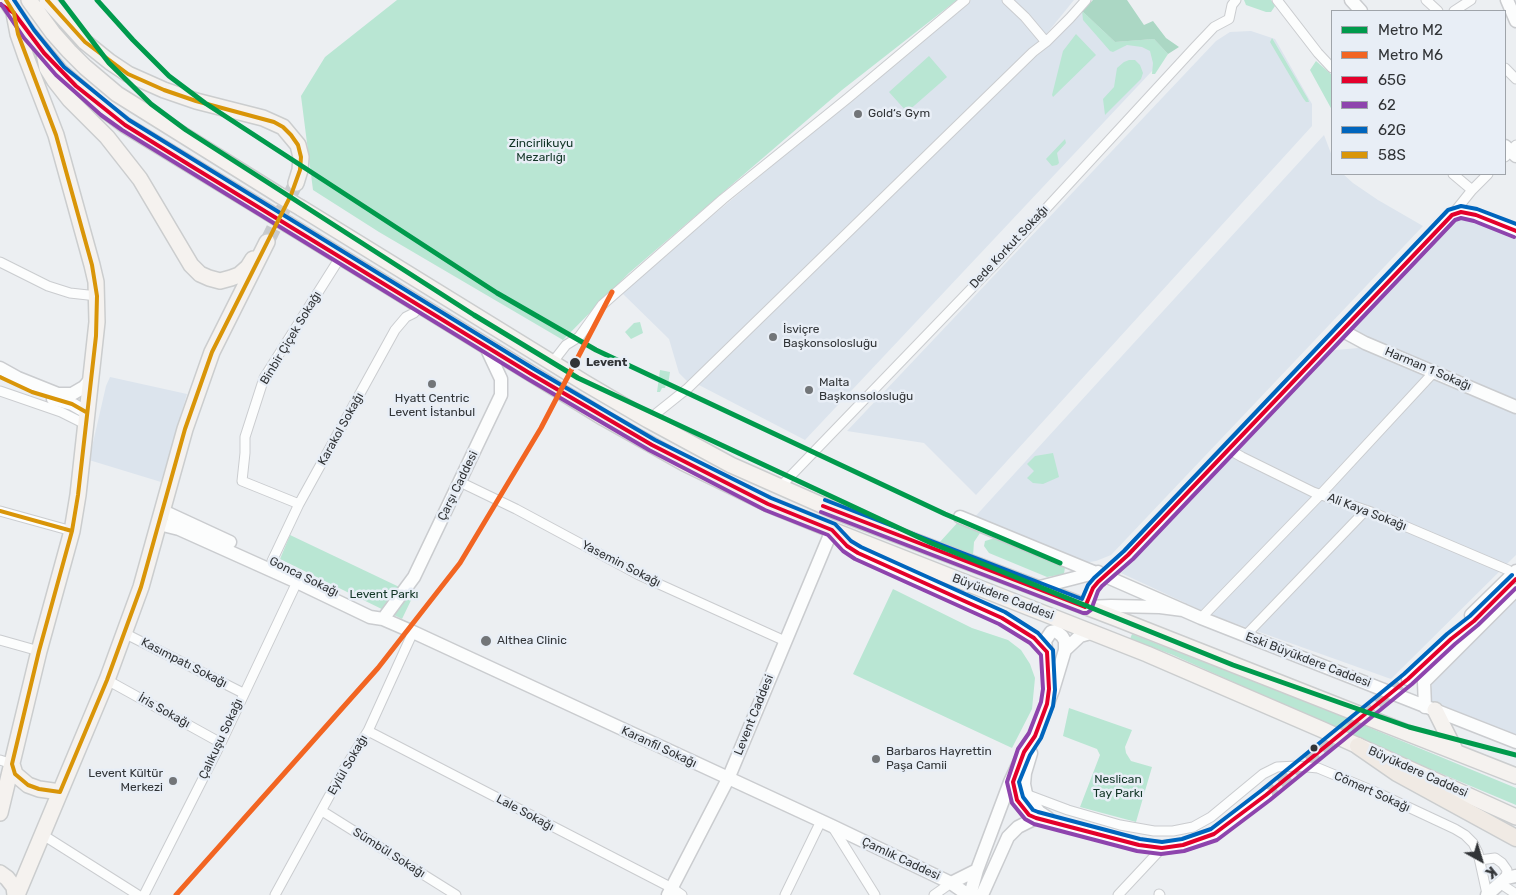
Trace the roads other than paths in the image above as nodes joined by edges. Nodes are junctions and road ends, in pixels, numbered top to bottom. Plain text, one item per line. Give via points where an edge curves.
1 (29, 0) edge
2 (47, 0) edge
3 (965, 0) edge
4 (1007, 0) edge
5 (1086, 0) edge
6 (1277, 0) edge
7 (1352, 0) edge
8 (1426, 0) edge
9 (1471, 0) edge
10 (1507, 0) edge
11 (1232, 2) edge
12 (0, 4) edge
13 (10, 6) edge
14 (1360, 10) edge
15 (1437, 10) edge
16 (1456, 10) edge
17 (1516, 21) edge
18 (1046, 42) junction
19 (44, 53) junction
20 (1331, 67) edge
21 (1506, 69) edge
22 (1516, 79) edge
23 (1453, 175) edge
24 (1487, 175) edge
25 (296, 183) tunnel mouth
26 (1472, 190) junction
27 (1452, 215) junction
28 (1516, 230) edge
29 (340, 256) junction
30 (0, 262) edge
31 (97, 296) junction
32 (420, 305) junction
33 (1341, 330) junction
34 (486, 345) junction
35 (552, 363) junction
36 (0, 368) edge
37 (1434, 372) junction
38 (0, 378) edge
39 (91, 379) junction
40 (0, 391) edge
41 (1516, 407) edge
42 (86, 418) junction
43 (648, 420) junction
44 (1228, 448) junction
45 (460, 482) junction
46 (780, 487) junction
47 (1321, 494) junction
48 (299, 504) junction
49 (1366, 510) junction
50 (0, 511) edge
51 (960, 516) dead end
52 (161, 517) junction
53 (72, 530) junction
54 (832, 530) junction
55 (272, 561) junction
56 (1513, 573) edge
57 (1100, 575) junction
58 (298, 578) junction
59 (1036, 588) junction
60 (1516, 590) edge
61 (1085, 607) junction
62 (1183, 610) junction
63 (1201, 618) junction
64 (383, 619) junction
65 (413, 632) junction
66 (1094, 632) junction
67 (124, 633) junction
68 (1246, 635) junction
69 (0, 640) edge
70 (785, 641) junction
71 (1065, 650) junction
72 (38, 651) junction
73 (1047, 652) junction
74 (1408, 678) tunnel mouth
75 (107, 680) junction
76 (243, 693) junction
77 (1047, 704) junction
78 (1430, 708) junction
79 (368, 731) junction
80 (1035, 736) junction
81 (1516, 742) edge
82 (221, 743) junction
83 (1358, 746) junction
84 (1456, 752) junction
85 (6, 762) edge
86 (1016, 772) junction
87 (1516, 776) edge
88 (728, 779) junction
89 (60, 792) junction
90 (1026, 794) junction
91 (1266, 796) tunnel mouth
92 (322, 810) junction
93 (0, 814) edge
94 (1516, 817) edge
95 (1036, 818) junction
96 (1057, 823) junction
97 (826, 824) junction
98 (43, 835) junction
99 (1516, 838) edge
100 (1162, 848) junction
101 (1480, 860) junction
102 (977, 870) junction
103 (0, 873) edge
104 (1508, 879) edge
105 (951, 883) junction
106 (674, 893) edge
107 (1516, 894) edge
108 (16, 895) edge
109 (138, 895) edge
110 (144, 895) edge
111 (275, 895) edge
112 (456, 895) edge
113 (785, 895) edge
114 (875, 895) edge
115 (934, 895) edge
116 (969, 895) edge
117 (982, 895) edge
118 (1118, 895) edge
119 (1487, 895) edge

1 - 35 main road, Büyükdere Caddesi, bridge via 69,51 117,94
2 - 25 main road via 85,42 128,74 196,101 263,118 283,127 298,144 301,157
3 - 35 street via 723,199 602,305 579,337 566,345
4 - 18 street
5 - 18 street
6 - 20 street
7 - 14 street
8 - 15 street
9 - 16 street
10 - 17 street
11 - 46 street, Dede Korkut Sokağı via 1229,19 1214,27 995,264
12 - 13 main road
13 - 19 main road, Büyükdere Caddesi
13 - 31 main road via 59,144 92,265
18 - 43 street via 688,388
19 - 29 main road, Büyükdere Caddesi, bridge via 76,86 120,121
19 - 52 main road via 55,81 107,137 140,179 191,265 200,274 220,280 239,275 268,242 212,352 185,429
21 - 22 street
23 - 26 street
24 - 26 street
26 - 27 street
27 - 28 street via 1461,212 1476,215
27 - 33 street
29 - 32 main road, Büyükdere Caddesi
29 - 48 street, Binbir Çiçek Sokağı via 264,378 245,436 242,481
30 - 31 street via 48,286
31 - 39 main road
32 - 34 main road, Büyükdere Caddesi
32 - 48 street, Karakol Sokağı via 395,330
33 - 37 street, Harman 1 Sokağı
33 - 44 street
34 - 45 street, Çarşı Caddesi via 501,379 502,396
34 - 54 main road, Büyükdere Caddesi via 684,463 768,504
35 - 43 main road, Büyükdere Caddesi
36 - 39 street via 58,394 72,394
37 - 41 street, Harman 1 Sokağı
37 - 47 street
38 - 42 street via 46,398 72,404
39 - 42 main road
40 - 42 street
42 - 53 main road
43 - 46 main road, Büyükdere Caddesi via 701,450
44 - 47 street, Ali Kaya Sokağı
44 - 57 street via 1128,555
45 - 64 street, Çarşı Caddesi via 414,577
45 - 70 street, Yasemin Sokağı via 516,508 639,575
46 - 59 main road, Büyükdere Caddesi
47 - 49 street, Ali Kaya Sokağı
47 - 63 street
48 - 55 street, Karakol Sokağı
49 - 56 street, Ali Kaya Sokağı
49 - 68 street
50 - 53 street
51 - 57 street, Eski Büyükdere Caddesi
52 - 55 street, Gonca Sokağı
52 - 58 street, Gonca Sokağı via 179,529
52 - 67 main road
53 - 72 main road
54 - 66 main road, Büyükdere Caddesi
54 - 70 street, Levent Caddesi
54 - 73 street via 858,553 1008,622 1034,638
55 - 58 street, Gonca Sokağı
56 - 74 street via 1468,617 1451,639
57 - 59 street
57 - 61 street
57 - 62 street, Eski Büyükdere Caddesi
58 - 64 street, Gonca Sokağı
58 - 76 street, Çalıkuşu Sokağı
59 - 61 main road, Büyükdere Caddesi
60 - 78 street via 1424,682
61 - 62 street
61 - 66 main road
61 - 84 main road, Büyükdere Caddesi
62 - 63 street, Eski Büyükdere Caddesi
63 - 68 street, Eski Büyükdere Caddesi
64 - 65 street, Gonca Sokağı
65 - 79 street, Eylül Sokağı
65 - 88 street, Karanfil Sokağı
66 - 71 street via 1080,636
66 - 83 main road, Büyükdere Caddesi
67 - 75 main road
67 - 76 street, Kasımpatı Sokağı
68 - 78 street, Eski Büyükdere Caddesi
69 - 72 street
70 - 88 street, Levent Caddesi
71 - 73 street via 1065,641 1056,631 1045,640
71 - 77 street
72 - 85 main road
73 - 77 street
75 - 82 street, İris Sokağı
75 - 89 main road
76 - 82 street, Çalıkuşu Sokağı
77 - 80 street
78 - 81 street, Eski Büyükdere Caddesi
78 - 84 main road
79 - 92 street, Eylül Sokağı
79 - 106 street, Lale Sokağı
80 - 86 street
80 - 90 street via 1025,773
82 - 110 street, Çalıkuşu Sokağı
83 - 94 main road, Büyükdere Caddesi
83 - 99 highway via 1396,773
84 - 87 main road, Büyükdere Caddesi
85 - 89 main road via 28,785
85 - 93 main road
86 - 95 street via 1013,782 1016,800
86 - 102 street
88 - 97 street, Karanfil Sokağı
88 - 106 street, Levent Caddesi
89 - 98 main road
90 - 96 street via 1039,812
90 - 101 street, Cömert Sokağı via 1120,825 1173,831 1193,827 1211,818 1263,774 1277,767 1318,768 1455,829 1473,843
91 - 100 street via 1202,840
92 - 111 street, Eylül Sokağı
92 - 112 street, Sümbül Sokağı
95 - 96 street
95 - 117 street via 1018,827 1008,837
96 - 100 street
97 - 105 street, Çamlık Caddesi
97 - 113 street
97 - 114 street
98 - 108 main road
98 - 109 street
100 - 118 street
101 - 104 street via 1495,858 1507,870
101 - 119 street, Cömert Sokağı
102 - 105 street
102 - 116 street
103 - 108 main road via 8,878
104 - 107 street
104 - 119 street
105 - 115 street
105 - 116 street, Çamlık Caddesi

